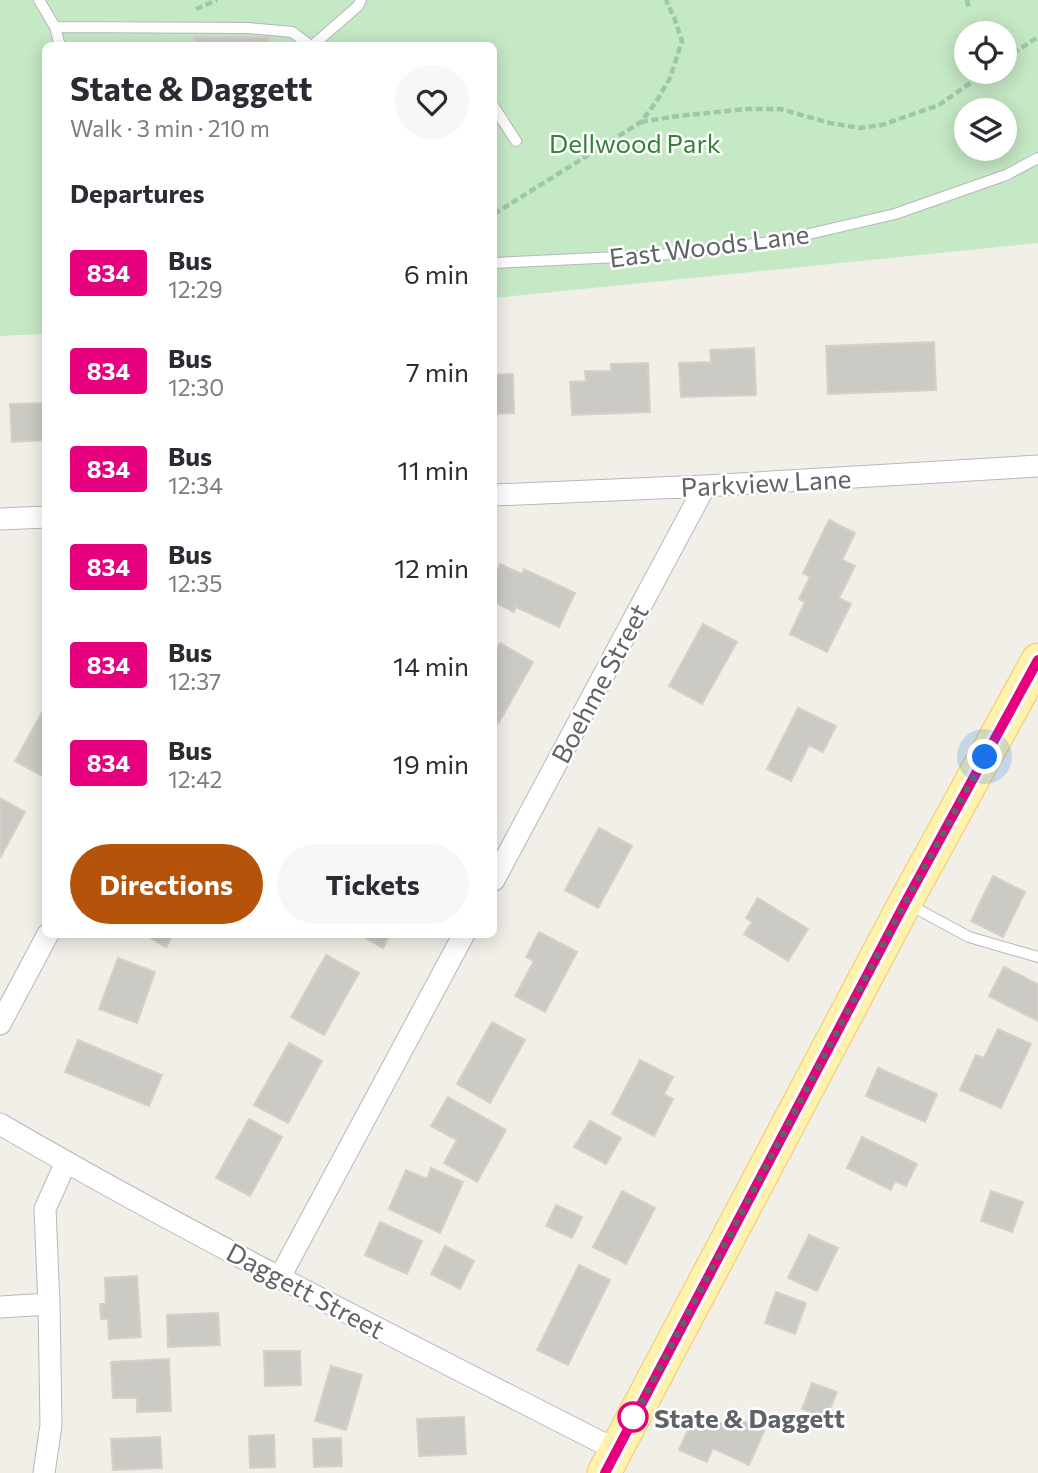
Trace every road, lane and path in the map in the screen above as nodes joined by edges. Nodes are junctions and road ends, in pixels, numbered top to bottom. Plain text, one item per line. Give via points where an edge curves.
1 (39, 0) edge
2 (361, 0) edge
3 (666, 0) edge
4 (967, 0) edge
5 (969, 9) dead end
6 (55, 27) junction
7 (1038, 37) edge
8 (59, 42) edge
9 (306, 42) edge
10 (317, 42) edge
11 (1017, 51) edge
12 (969, 84) edge
13 (497, 112) edge
14 (641, 122) junction
15 (516, 141) dead end
16 (1038, 158) edge
17 (497, 212) edge
18 (497, 263) edge
19 (1038, 466) edge
20 (705, 486) junction
21 (497, 495) edge
22 (42, 517) edge
23 (0, 519) edge
24 (1038, 660) edge
25 (497, 874) edge
26 (905, 903) junction
27 (46, 938) edge
28 (462, 938) edge
29 (1038, 957) edge
30 (0, 1024) edge
31 (0, 1124) edge
32 (66, 1162) junction
33 (280, 1278) junction
34 (49, 1304) junction
35 (0, 1307) edge
36 (610, 1462) edge
37 (44, 1473) edge

1 - 6 lane
2 - 10 lane
3 - 14 path via 682,41 670,78
4 - 5 path
6 - 8 lane
6 - 9 lane via 248,28 292,32
7 - 11 path
12 - 14 path via 939,105 860,128 780,108
13 - 15 lane
14 - 17 path
16 - 18 lane, East Woods Lane via 1006,175 895,214 779,241 660,255
19 - 20 street, Parkview Lane
20 - 21 street, Parkview Lane
20 - 25 street, Boehme Street
22 - 23 street
24 - 26 main road
26 - 29 lane via 969,937
26 - 36 main road
27 - 30 street
28 - 33 street
31 - 32 street, Daggett Street
32 - 33 street, Daggett Street
32 - 34 street via 45,1209
33 - 36 street, Daggett Street
34 - 35 street
34 - 37 street via 51,1425

